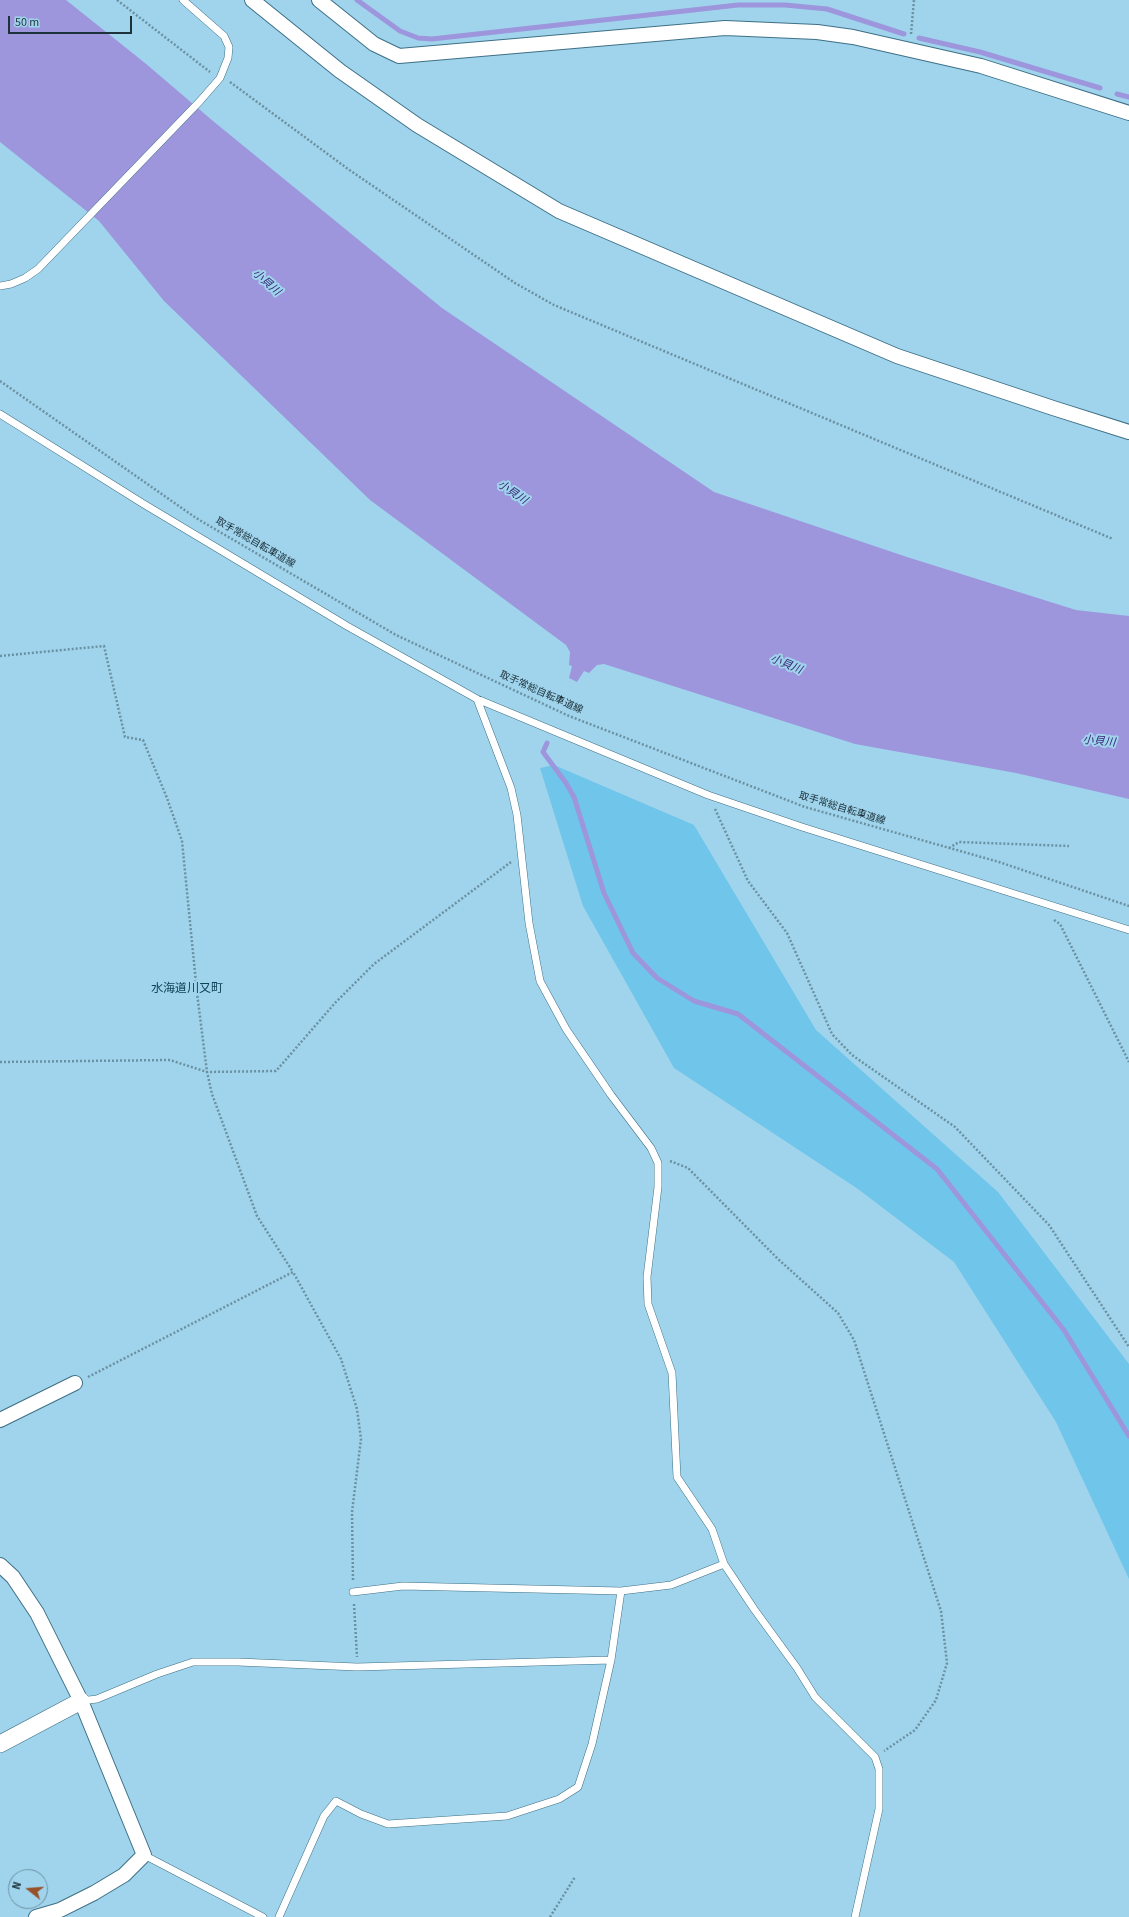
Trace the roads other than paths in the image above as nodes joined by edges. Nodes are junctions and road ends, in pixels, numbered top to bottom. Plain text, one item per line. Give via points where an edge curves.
1 (183, 0) edge
2 (252, 0) edge
3 (320, 0) edge
4 (1129, 113) edge
5 (0, 286) edge
6 (0, 414) edge
7 (1129, 432) edge
8 (477, 698) junction
9 (1129, 930) edge
10 (75, 1383) road end
11 (0, 1420) edge
12 (724, 1564) junction
13 (0, 1565) edge
14 (621, 1591) junction
15 (353, 1592) road end
16 (611, 1660) junction
17 (81, 1702) junction
18 (0, 1744) edge
19 (144, 1856) junction
20 (36, 1917) edge
21 (263, 1917) edge
22 (279, 1917) edge
23 (855, 1917) edge

1 - 5 lane via 224,36 229,47 228,58 220,78 38,269 25,278
2 - 7 street via 340,72 416,125 559,211 897,356
3 - 4 street via 374,44 399,56 725,28 817,32 853,37 980,66
6 - 8 lane via 340,622
8 - 9 lane via 708,795
8 - 12 lane via 511,788 518,815 530,923 540,980 566,1029 658,1163 658,1188 647,1277 648,1304 672,1374 677,1477 712,1529
10 - 11 street
12 - 14 lane via 671,1585
12 - 23 lane via 815,1698 876,1757 879,1769 879,1809
13 - 17 street via 13,1577 37,1613
14 - 15 lane via 403,1586
14 - 16 lane
16 - 17 lane via 357,1667 193,1662 97,1699
16 - 22 lane via 592,1744 578,1787 559,1799 507,1816 388,1824 336,1801 324,1816
17 - 18 street
17 - 19 street
19 - 20 street via 124,1875 94,1893 60,1910
19 - 21 lane

